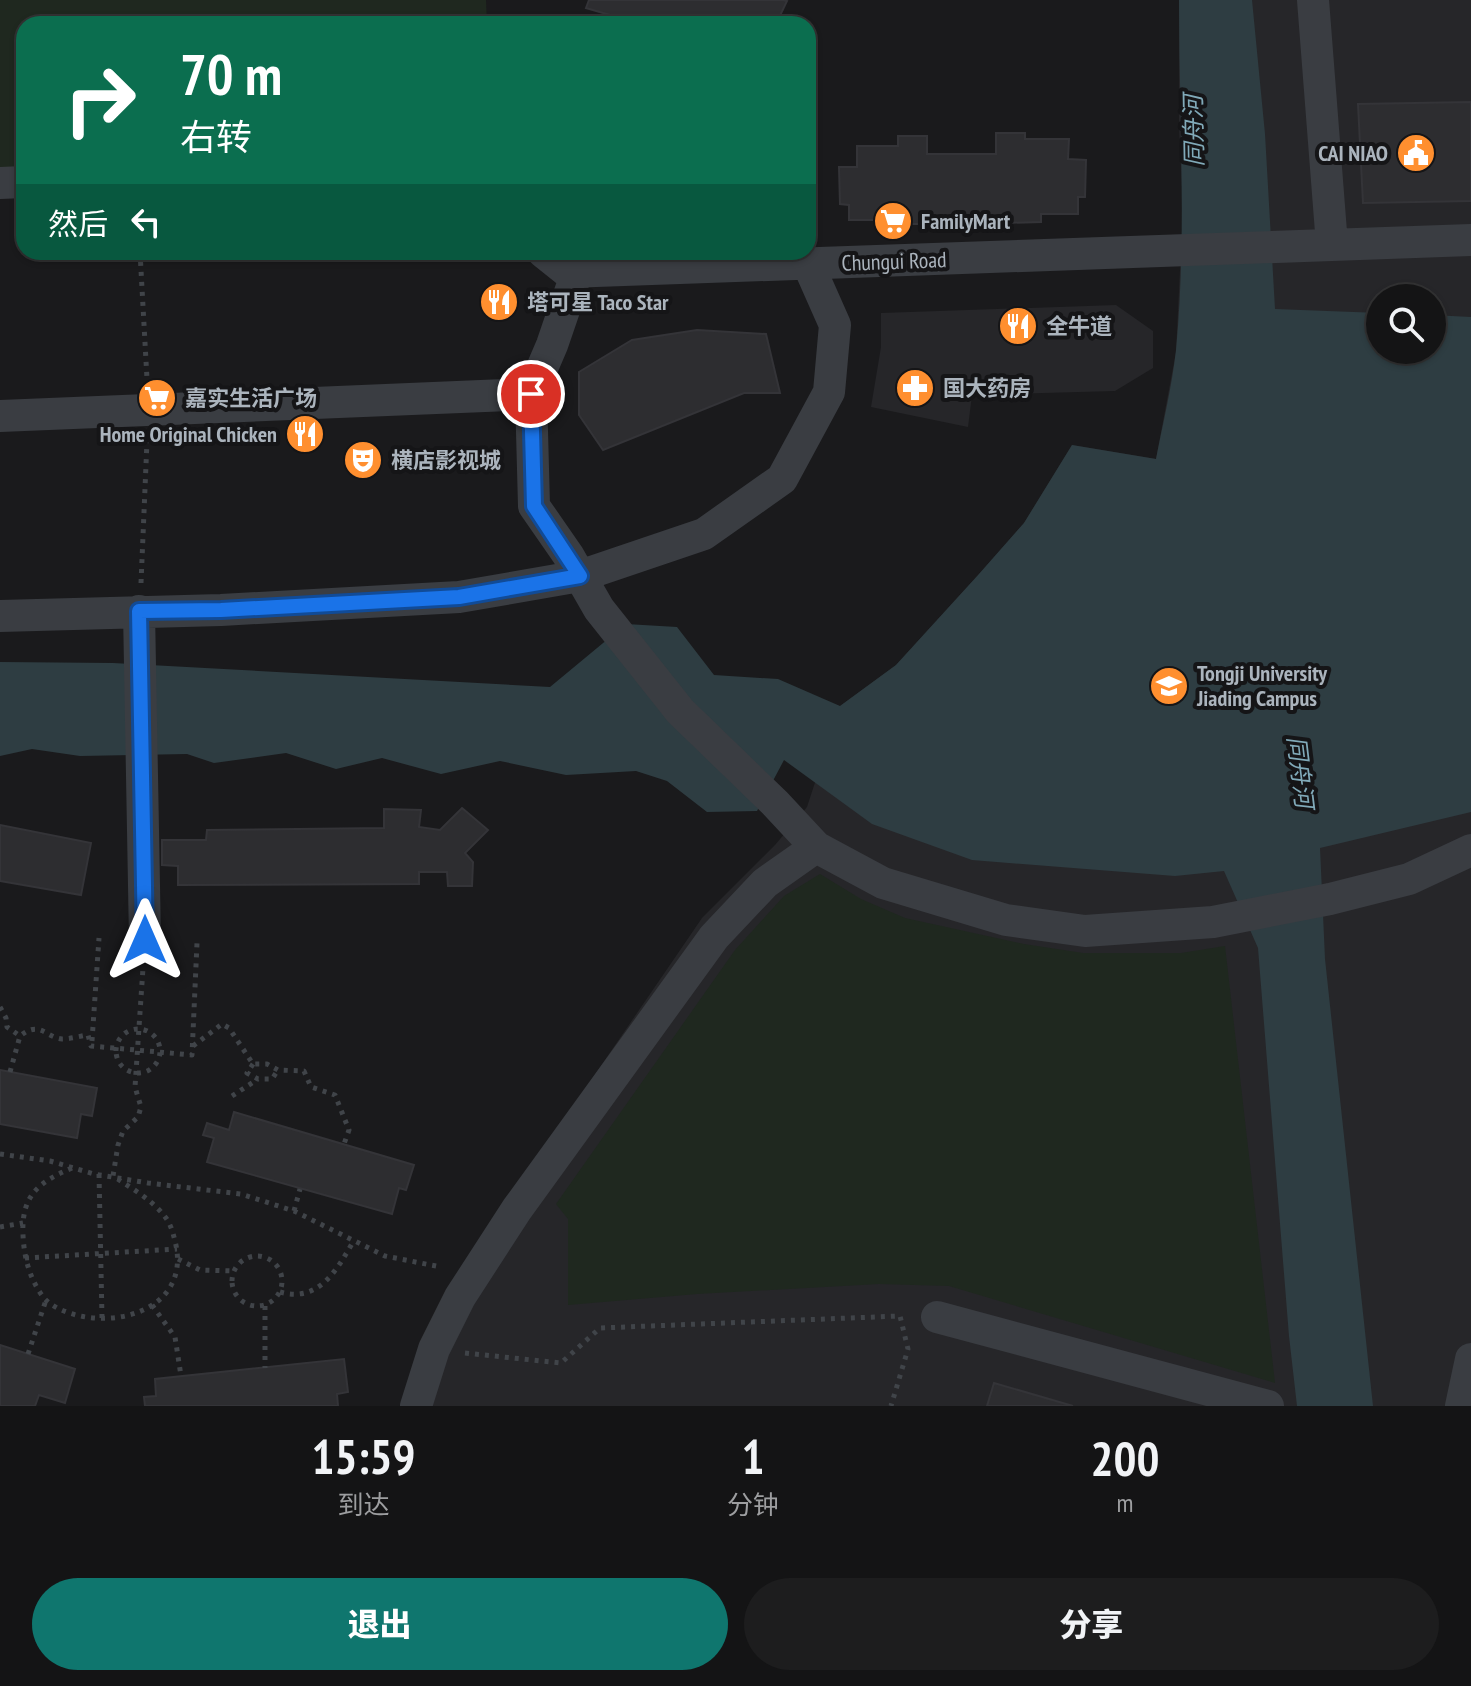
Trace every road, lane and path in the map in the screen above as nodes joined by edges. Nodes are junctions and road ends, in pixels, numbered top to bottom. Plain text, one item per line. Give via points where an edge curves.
1 (1313, 0) edge
2 (1471, 240) edge
3 (1332, 245) junction
4 (553, 260) edge
5 (808, 264) junction
6 (577, 272) junction
7 (531, 394) junction
8 (0, 416) edge
9 (580, 576) junction
10 (139, 611) junction
11 (0, 616) edge
12 (816, 847) junction
13 (1471, 850) edge
14 (99, 938) dead end
15 (145, 940) joint
16 (197, 943) dead end
17 (0, 1007) edge
18 (139, 1029) junction
19 (20, 1036) junction
20 (91, 1046) junction
21 (192, 1046) junction
22 (116, 1050) junction
23 (137, 1052) junction
24 (160, 1053) junction
25 (253, 1064) junction
26 (278, 1070) junction
27 (10, 1072) dead end
28 (136, 1073) junction
29 (258, 1079) junction
30 (232, 1096) dead end
31 (344, 1144) dead end
32 (0, 1154) edge
33 (72, 1168) junction
34 (99, 1174) junction
35 (113, 1176) junction
36 (300, 1189) dead end
37 (294, 1211) junction
38 (23, 1223) junction
39 (0, 1227) edge
40 (354, 1240) junction
41 (177, 1249) junction
42 (101, 1253) junction
43 (25, 1258) junction
44 (178, 1259) junction
45 (442, 1267) dead end
46 (234, 1271) junction
47 (280, 1292) junction
48 (46, 1300) junction
49 (152, 1305) junction
50 (265, 1306) junction
51 (937, 1317) dead end
52 (102, 1318) junction
53 (434, 1349) junction
54 (28, 1354) dead end
55 (1471, 1359) edge
56 (265, 1368) dead end
57 (181, 1376) dead end
58 (416, 1406) edge
59 (891, 1406) edge
60 (1268, 1406) edge
61 (1461, 1406) edge

1 - 3 street
2 - 3 street
3 - 5 street, Chungui Road
4 - 6 street via 568,272
5 - 6 street, Chungui Road
5 - 9 street via 835,325 829,392 782,479 704,534
6 - 7 street
7 - 8 street
7 - 9 street via 534,506
9 - 10 street via 459,597
9 - 12 street via 599,609 680,711
10 - 11 street
10 - 15 street
12 - 13 street via 883,883 1006,920 1085,931 1213,922 1330,899 1409,879
12 - 53 street via 765,883 714,937 517,1209 460,1297
14 - 20 path
15 - 18 path
16 - 21 path
17 - 19 path via 7,1027
18 - 22 path via 125,1033
18 - 23 path
18 - 24 path via 152,1034
19 - 20 path via 27,1030 45,1030 63,1039 88,1035
19 - 27 path
20 - 22 path
21 - 24 path via 192,1055
21 - 25 path via 222,1024
22 - 23 path
22 - 28 path via 122,1067
23 - 24 path
23 - 28 path
24 - 28 path via 155,1066
25 - 26 path
25 - 29 path via 247,1073
26 - 29 path via 272,1079
26 - 31 path via 304,1071 311,1087 335,1095 349,1130
28 - 35 path via 141,1107 123,1131
29 - 30 path
32 - 33 path
33 - 34 path
33 - 38 path via 45,1180 32,1195
34 - 35 path
34 - 42 path
35 - 37 path via 241,1194
35 - 41 path via 165,1216
36 - 37 path
37 - 40 path
38 - 39 path
38 - 43 path
40 - 45 path via 385,1256
40 - 47 path via 313,1292
41 - 42 path
41 - 44 path
42 - 43 path
42 - 52 path
43 - 48 path
44 - 46 path via 200,1270
44 - 49 path via 172,1284
46 - 47 path via 245,1259 269,1258 281,1271
46 - 50 path via 232,1287 241,1301
47 - 50 path
48 - 52 path via 64,1311
48 - 54 path
49 - 52 path via 131,1316
49 - 57 path via 175,1337
50 - 56 path
51 - 60 street
53 - 58 street
53 - 59 path via 561,1363 600,1328 900,1316 908,1349
55 - 61 street

